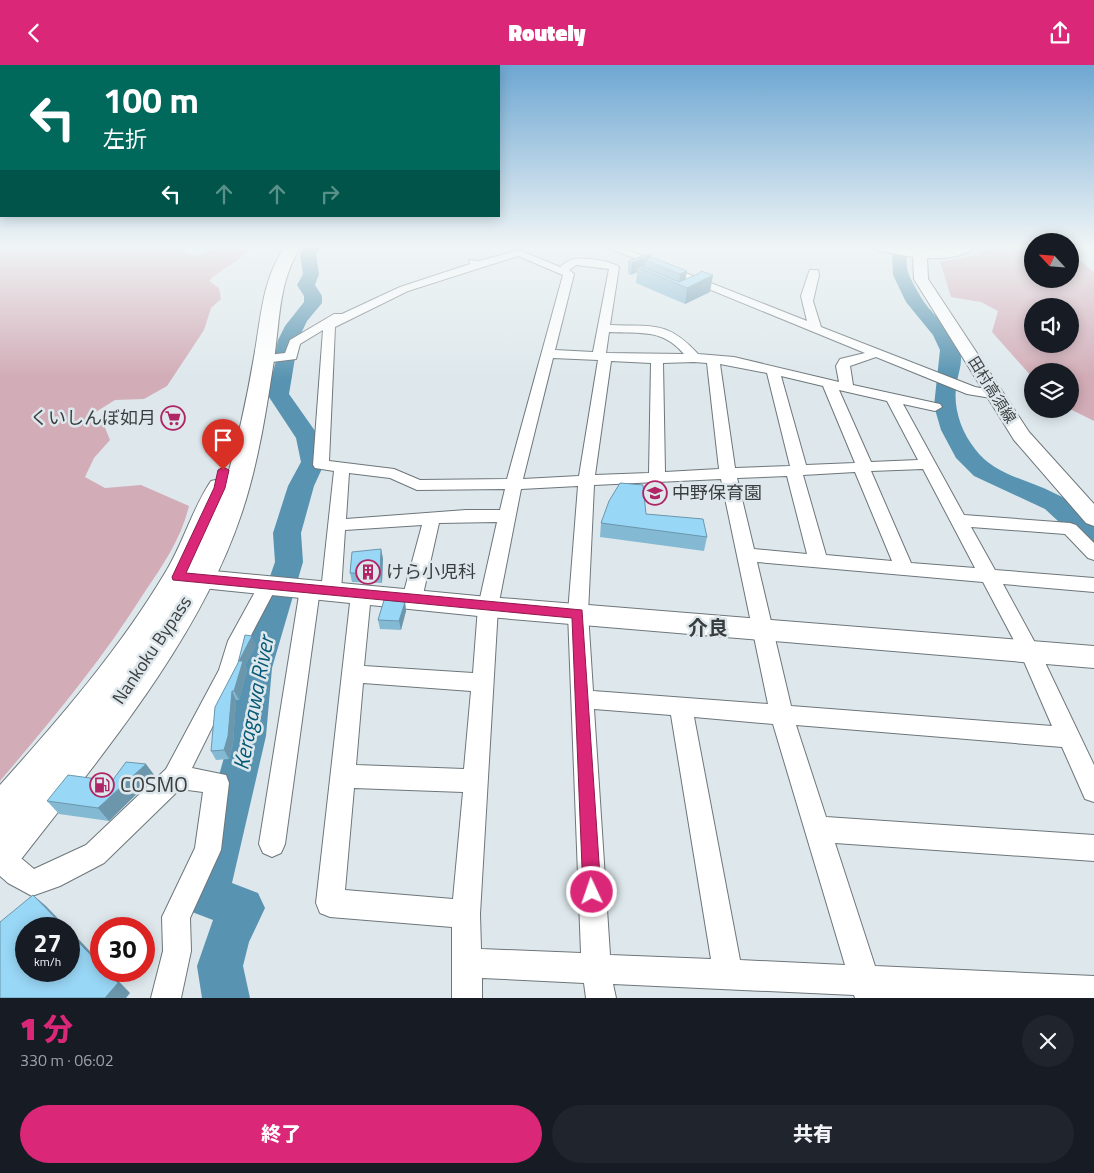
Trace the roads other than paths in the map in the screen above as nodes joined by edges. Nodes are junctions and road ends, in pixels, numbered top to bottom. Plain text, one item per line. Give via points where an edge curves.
1 (261, 291) edge
2 (275, 291) edge
3 (388, 291) edge
4 (401, 291) edge
5 (564, 291) edge
6 (610, 291) edge
7 (721, 291) edge
8 (808, 291) edge
9 (929, 291) edge
10 (604, 327) junction
11 (816, 328) junction
12 (878, 353) junction
13 (549, 354) junction
14 (602, 356) junction
15 (694, 358) junction
16 (264, 359) junction
17 (657, 359) junction
18 (713, 360) junction
19 (773, 370) junction
20 (828, 383) junction
21 (847, 388) junction
22 (997, 395) junction
23 (892, 398) junction
24 (935, 407) dead end
25 (926, 463) junction
26 (342, 466) junction
27 (863, 467) junction
28 (797, 470) junction
29 (728, 474) junction
30 (657, 477) junction
31 (586, 481) junction
32 (514, 484) junction
33 (508, 516) junction
34 (432, 518) junction
35 (1094, 518) edge
36 (957, 520) junction
37 (337, 525) junction
38 (1094, 554) edge
39 (746, 555) junction
40 (818, 561) junction
41 (905, 569) junction
42 (988, 576) junction
43 (189, 577) junction
44 (1094, 585) edge
45 (296, 588) junction
46 (361, 594) junction
47 (412, 599) junction
48 (488, 607) junction
49 (578, 613) junction
50 (762, 629) junction
51 (1029, 650) junction
52 (1094, 657) edge
53 (353, 674) junction
54 (483, 683) junction
55 (581, 699) junction
56 (681, 708) junction
57 (782, 716) junction
58 (1068, 737) junction
59 (342, 776) junction
60 (175, 777) junction
61 (476, 781) junction
62 (1094, 791) edge
63 (0, 814) edge
64 (816, 829) junction
65 (272, 844) dead end
66 (1094, 848) edge
67 (0, 852) edge
68 (0, 857) edge
69 (466, 914) junction
70 (467, 963) junction
71 (596, 969) junction
72 (728, 975) junction
73 (866, 989) edge
74 (1094, 991) edge
75 (1008, 992) edge
76 (166, 998) edge
77 (467, 998) edge
78 (601, 998) edge

1 - 43 highway, Nankoku Bypass via 220,488
2 - 16 highway, Nankoku Bypass
3 - 16 street via 309,332 294,343 291,356
4 - 26 street via 330,325 321,465
5 - 13 street
6 - 10 street
7 - 11 street
8 - 11 street via 808,308
9 - 22 street, 田村高須線
10 - 14 street
10 - 15 street via 661,331 682,341
11 - 12 street
12 - 21 street via 844,362
12 - 22 street via 976,392
13 - 14 street
13 - 32 street
14 - 17 street
14 - 31 street
15 - 17 street
15 - 18 street
16 - 43 highway, Nankoku Bypass via 238,488 219,537
17 - 30 street
18 - 19 street
18 - 29 street
19 - 20 street
19 - 28 street
20 - 21 street
20 - 27 street
21 - 23 street
22 - 35 street, 田村高須線 via 1021,436
23 - 24 street
23 - 25 street
25 - 27 street
25 - 36 street
26 - 32 street via 394,474 417,485
26 - 37 street
27 - 28 street
27 - 41 street
28 - 29 street
28 - 40 street
29 - 30 street
29 - 39 street
30 - 31 street
31 - 32 street
31 - 49 street
32 - 33 street
33 - 34 street
33 - 48 street
34 - 37 street
34 - 47 street
36 - 38 street via 1070,529
36 - 42 street
37 - 45 street
39 - 40 street
39 - 50 street
40 - 41 street
41 - 42 street
42 - 44 street
42 - 51 street
43 - 45 street
43 - 63 highway, Nankoku Bypass via 54,751
43 - 67 highway, Nankoku Bypass via 153,656 80,754
45 - 46 street
45 - 60 street via 238,641 230,671
45 - 65 street
46 - 47 street
46 - 53 street
47 - 48 street
48 - 49 street
48 - 54 street
49 - 50 street
49 - 55 street
50 - 51 street
50 - 57 street
51 - 52 street
51 - 58 street
53 - 54 street
53 - 59 street
54 - 61 street
55 - 56 street
55 - 71 street
56 - 57 street
56 - 72 street
57 - 58 street
57 - 64 street
58 - 62 street
59 - 61 street
59 - 69 street via 330,903
60 - 68 street via 96,854 51,877 32,883
60 - 76 street via 217,783 208,849 176,917 177,951
61 - 69 street
64 - 66 street
64 - 73 street
69 - 70 street
70 - 71 street
70 - 77 street
71 - 72 street
71 - 78 street
72 - 73 street
73 - 75 street
74 - 75 street

